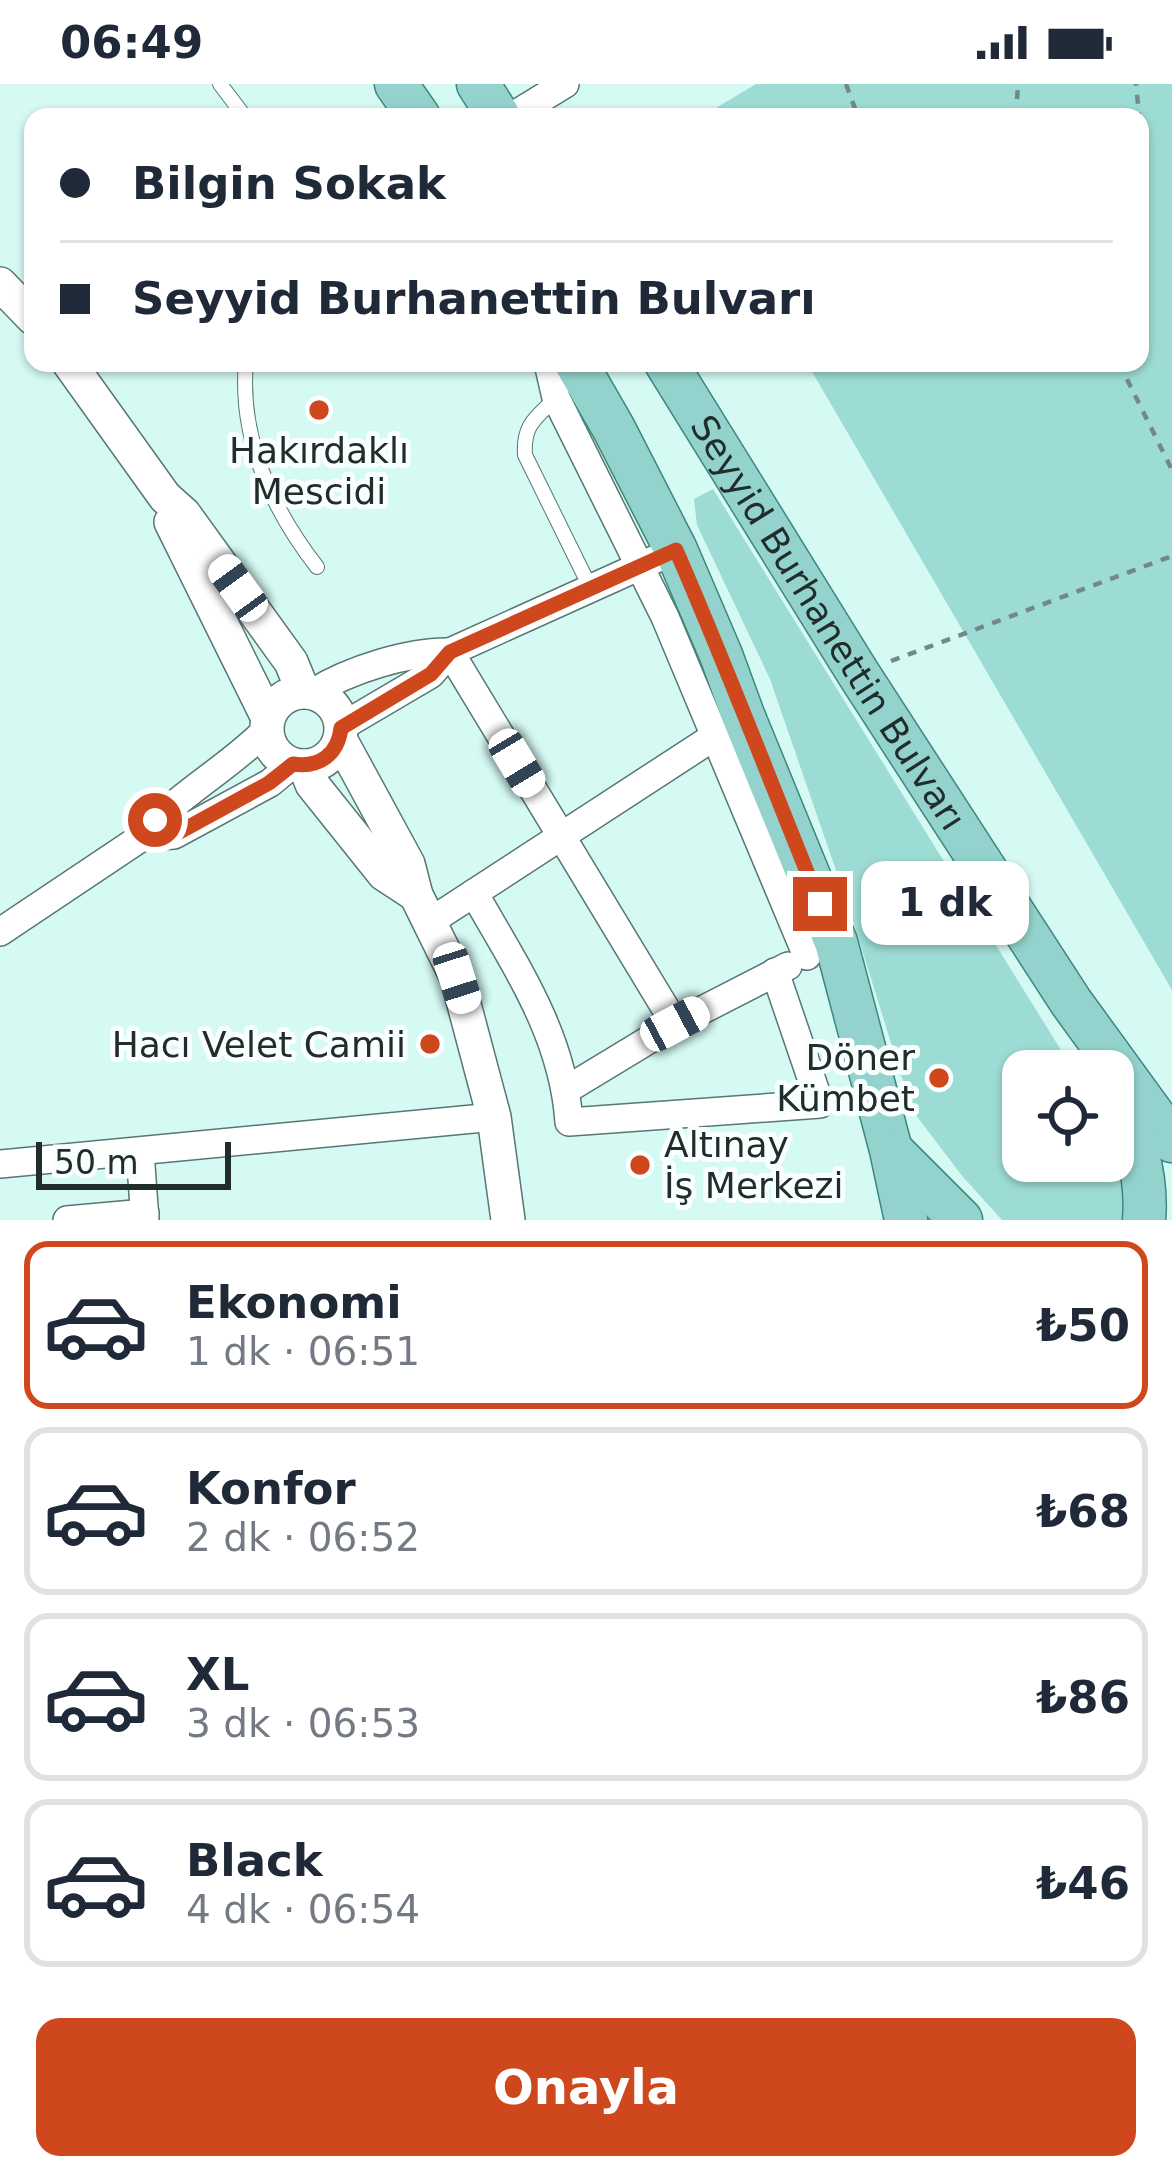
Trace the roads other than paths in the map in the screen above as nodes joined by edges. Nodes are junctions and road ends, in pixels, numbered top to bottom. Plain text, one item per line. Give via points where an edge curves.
1 (220, 84) edge
2 (565, 84) edge
3 (238, 108) edge
4 (526, 108) edge
5 (0, 284) edge
6 (24, 306) edge
7 (75, 372) edge
8 (247, 372) edge
9 (672, 372) edge
10 (566, 381) edge
11 (165, 497) junction
12 (658, 558) junction
13 (317, 567) dead end
14 (591, 589) junction
15 (450, 652) junction
16 (309, 692) junction
17 (267, 724) junction
18 (340, 733) junction
19 (715, 736) junction
20 (299, 765) junction
21 (142, 837) junction
22 (562, 837) junction
23 (474, 893) junction
24 (423, 908) junction
25 (0, 932) edge
26 (822, 949) junction
27 (775, 972) junction
28 (1071, 1002) junction
29 (675, 1024) junction
30 (1094, 1050) edge
31 (566, 1090) junction
32 (494, 1117) junction
33 (1134, 1139) edge
34 (1172, 1142) edge
35 (891, 1150) junction
36 (140, 1152) junction
37 (0, 1164) edge
38 (145, 1217) edge
39 (67, 1220) edge
40 (508, 1220) edge
41 (906, 1220) edge
42 (961, 1220) edge
43 (1144, 1220) edge

1 - 3 lane
2 - 4 street
5 - 6 street
7 - 11 street
8 - 13 lane via 262,472
9 - 28 main road, Seyyid Burhanettin Bulvarı
10 - 12 main road via 614,429
10 - 14 lane via 529,426 525,455
11 - 16 street
11 - 17 street
12 - 14 street
12 - 19 street
12 - 26 main road via 722,655
14 - 15 street
15 - 16 street via 427,652
15 - 18 street via 431,674
15 - 22 street
16 - 17 street via 281,699
16 - 18 street via 334,706
17 - 20 street via 274,752
17 - 21 street
18 - 20 street via 327,758
18 - 24 street
19 - 22 street
19 - 26 street
20 - 21 street via 174,835
20 - 24 street via 384,874
21 - 25 street
22 - 23 street
22 - 29 street
23 - 24 street
23 - 31 street via 540,1008
24 - 32 street via 463,997
26 - 27 street
26 - 35 main road
27 - 29 street
27 - 31 street via 820,1104 569,1122
28 - 30 main road, Seyyid Burhanettin Bulvarı
28 - 34 main road, Seyyid Burhanettin Bulvarı
29 - 31 street
32 - 36 street
32 - 40 street
33 - 43 main road
35 - 41 main road
35 - 42 main road
36 - 37 street
36 - 38 street
38 - 39 street

